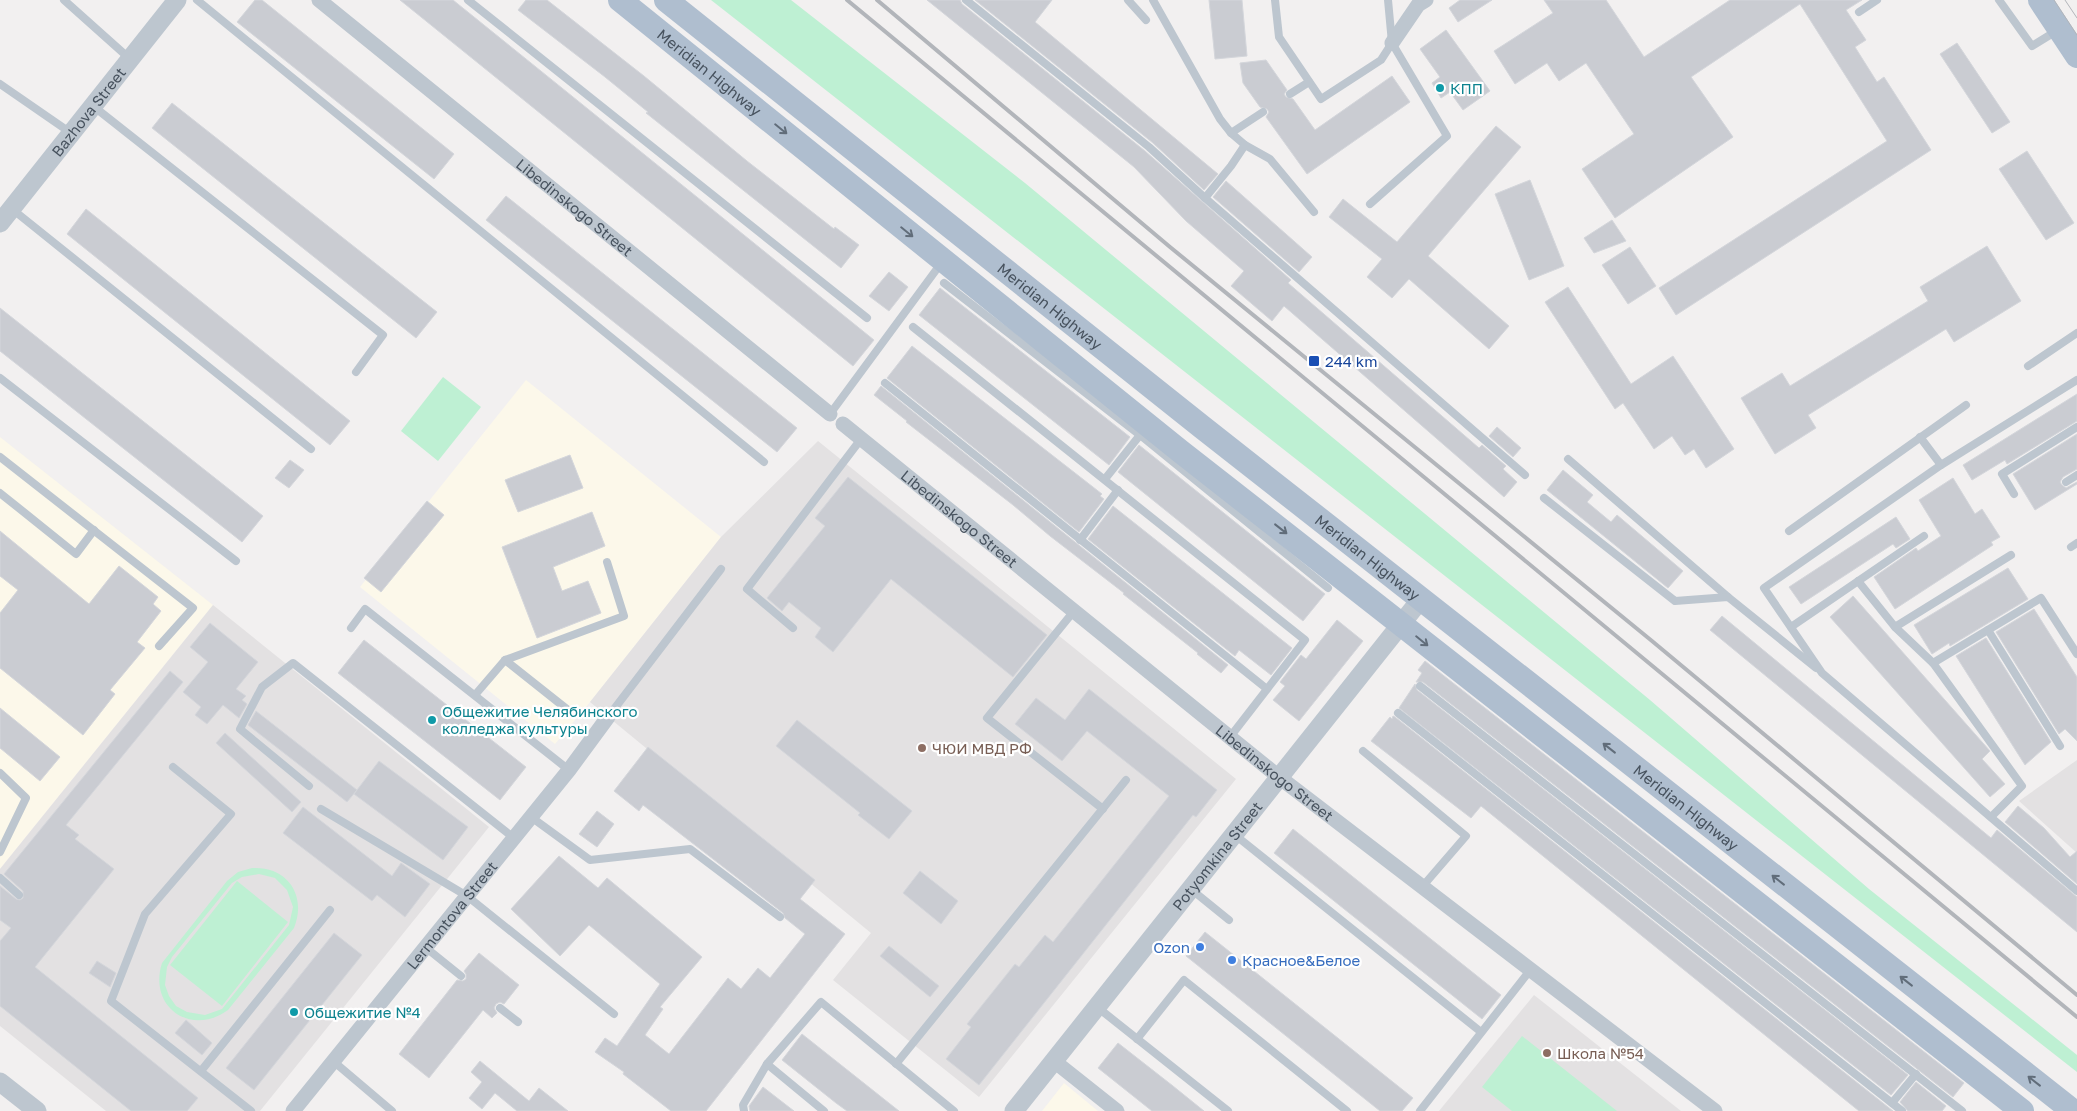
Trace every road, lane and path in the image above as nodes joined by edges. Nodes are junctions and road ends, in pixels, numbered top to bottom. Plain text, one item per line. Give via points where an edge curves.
1 (64, 0) edge
2 (177, 0) edge
3 (197, 0) edge
4 (319, 0) edge
5 (468, 0) edge
6 (620, 0) edge
7 (666, 0) edge
8 (966, 0) edge
9 (1128, 0) edge
10 (1153, 0) edge
11 (1275, 0) edge
12 (1388, 0) edge
13 (1426, 0) edge
14 (1877, 0) edge
15 (1999, 0) edge
16 (2040, 0) edge
17 (1858, 12) dead end
18 (1146, 20) dead end
19 (2060, 29) junction
20 (1392, 43) junction
21 (2077, 56) edge
22 (130, 59) junction
23 (1310, 82) junction
24 (0, 84) edge
25 (1290, 94) dead end
26 (93, 106) junction
27 (1263, 112) dead end
28 (72, 133) junction
29 (1232, 133) junction
30 (1246, 145) junction
31 (1204, 198) junction
32 (1370, 204) dead end
33 (1314, 212) dead end
34 (6, 216) edge
35 (944, 272) junction
36 (866, 318) dead end
37 (914, 327) dead end
38 (2077, 333) edge
39 (2028, 366) dead end
40 (356, 372) dead end
41 (0, 378) edge
42 (2077, 380) edge
43 (885, 383) dead end
44 (1966, 404) dead end
45 (830, 414) joint
46 (843, 424) dead end
47 (2077, 427) edge
48 (1140, 435) junction
49 (1920, 437) junction
50 (862, 439) junction
51 (311, 449) dead end
52 (0, 457) edge
53 (1568, 459) dead end
54 (764, 462) dead end
55 (1941, 465) junction
56 (1526, 475) dead end
57 (2077, 475) edge
58 (1105, 479) junction
59 (2066, 482) dead end
60 (1118, 490) junction
61 (0, 493) edge
62 (2014, 494) dead end
63 (1544, 498) dead end
64 (94, 530) junction
65 (1789, 531) dead end
66 (1924, 536) dead end
67 (1080, 540) junction
68 (2011, 555) dead end
69 (236, 561) dead end
70 (607, 562) dead end
71 (721, 569) dead end
72 (1858, 581) junction
73 (1328, 588) dead end
74 (1728, 597) junction
75 (1421, 599) junction
76 (1074, 611) junction
77 (1401, 624) junction
78 (1791, 627) junction
79 (1895, 627) junction
80 (351, 628) dead end
81 (793, 628) dead end
82 (1988, 630) junction
83 (159, 646) dead end
84 (2077, 654) edge
85 (505, 660) junction
86 (1934, 663) junction
87 (1822, 673) junction
88 (1420, 686) dead end
89 (1267, 690) junction
90 (475, 696) junction
91 (568, 710) dead end
92 (1398, 713) dead end
93 (608, 717) joint
94 (1230, 737) junction
95 (2060, 746) dead end
96 (1363, 751) dead end
97 (172, 767) dead end
98 (569, 770) junction
99 (0, 773) edge
100 (1279, 777) junction
101 (1126, 780) dead end
102 (309, 786) dead end
103 (321, 809) dead end
104 (1103, 809) junction
105 (531, 817) junction
106 (1991, 817) junction
107 (1233, 834) junction
108 (514, 838) junction
109 (0, 852) edge
110 (0, 878) edge
111 (1422, 886) junction
112 (1190, 889) junction
113 (2077, 891) edge
114 (19, 895) dead end
115 (467, 896) junction
116 (330, 910) dead end
117 (780, 917) dead end
118 (1229, 920) dead end
119 (425, 947) junction
120 (1530, 969) junction
121 (461, 976) dead end
122 (1097, 1007) junction
123 (500, 1008) dead end
124 (614, 1014) dead end
125 (518, 1022) dead end
126 (1481, 1032) junction
127 (1137, 1039) junction
128 (333, 1061) junction
129 (1054, 1061) junction
130 (767, 1064) junction
131 (896, 1064) junction
132 (200, 1071) junction
133 (1916, 1074) junction
134 (0, 1082) edge
135 (1892, 1103) junction
136 (37, 1111) edge
137 (251, 1111) edge
138 (293, 1111) edge
139 (392, 1111) edge
140 (744, 1111) edge
141 (824, 1111) edge
142 (954, 1111) edge
143 (1014, 1111) edge
144 (1117, 1111) edge
145 (1228, 1111) edge
146 (1347, 1111) edge
147 (1420, 1111) edge
148 (1715, 1111) edge
149 (1902, 1111) edge
150 (1962, 1111) edge
151 (2022, 1111) edge
152 (2072, 1111) edge

1 - 22 lane
2 - 22 street, Bazhova Street
3 - 54 lane
4 - 45 street, Libedinskogo Street
5 - 36 lane
6 -> 35 main road, Meridian Highway
7 - 75 main road, Meridian Highway
8 - 31 lane via 1149,147
9 - 18 lane
10 - 29 lane via 1220,118
11 - 23 lane via 1279,36
12 - 20 lane
13 - 20 street via 1418,5
14 - 17 lane
15 - 19 lane via 2032,46
16 - 19 main road
19 - 21 main road
20 - 23 lane via 1381,60 1321,99
20 - 32 lane via 1447,136
22 - 26 street, Bazhova Street
23 - 25 lane
24 - 28 lane
26 - 28 street, Bazhova Street
26 - 40 lane via 384,335
27 - 29 lane
28 - 34 street, Bazhova Street
29 - 30 lane
30 - 31 lane
30 - 33 lane via 1270,159
31 - 56 lane
34 - 51 lane
35 - 45 lane
35 - 48 lane
35 -> 77 main road, Meridian Highway
37 - 58 lane
38 - 39 lane
41 - 69 lane
42 - 55 lane
43 - 67 lane
44 - 49 lane
46 - 50 street, Libedinskogo Street
47 - 62 lane via 2002,474
48 - 58 lane
48 - 73 lane
49 - 55 lane
49 - 65 lane
50 - 76 street, Libedinskogo Street
50 - 81 lane via 747,589
52 - 64 lane
53 - 74 lane
55 - 78 lane via 1764,588
57 - 59 lane
58 - 60 lane
60 - 67 lane
60 - 89 lane via 1305,640
61 - 64 lane via 76,554
63 - 74 lane via 1675,601
64 - 83 lane via 193,608
66 - 72 lane
67 - 89 lane
68 - 79 lane
70 - 85 lane via 624,616
71 - 93 lane
72 - 78 lane
72 - 79 lane
74 - 87 lane
75 - 77 street, Potyomkina Street
152 -> 75 main road, Meridian Highway
76 - 94 street, Libedinskogo Street
76 - 104 lane via 987,718
77 - 100 street, Potyomkina Street
77 -> 151 main road, Meridian Highway
78 - 87 lane
79 - 86 lane
80 - 90 lane via 365,609
82 - 84 lane via 2041,598
82 - 86 lane
82 - 95 lane
85 - 90 lane
85 - 91 lane
86 - 106 lane via 2022,786
87 - 106 lane
88 - 133 lane
89 - 94 lane
90 - 98 lane
92 - 135 lane
93 - 98 street, Lermontova Street
94 - 100 street, Libedinskogo Street
96 - 111 lane via 1466,836
97 - 132 lane via 231,814 145,914 111,1001
98 - 105 street, Lermontova Street
99 - 109 lane via 26,798
100 - 107 street, Potyomkina Street
100 - 111 street, Libedinskogo Street
101 - 104 lane
102 - 108 lane via 240,729 262,687 293,663
103 - 115 lane
104 - 131 lane
105 - 108 street, Lermontova Street
105 - 117 lane via 590,860 690,849
106 - 113 lane
107 - 112 street, Potyomkina Street
107 - 126 lane
108 - 115 street, Lermontova Street
110 - 114 lane
111 - 120 street, Libedinskogo Street
112 - 118 lane
112 - 122 street, Potyomkina Street
115 - 119 street, Lermontova Street
115 - 124 lane
116 - 132 lane
119 - 121 lane
119 - 128 street, Lermontova Street
120 - 126 lane
120 - 148 street, Libedinskogo Street
122 - 127 lane
122 - 129 street, Potyomkina Street
123 - 125 lane
126 - 147 lane
127 - 145 lane
127 - 146 lane via 1184,980
128 - 138 street, Lermontova Street
128 - 139 lane
129 - 143 street, Potyomkina Street
129 - 144 street
130 - 131 lane via 820,1002
130 - 140 lane via 743,1105
130 - 141 lane
131 - 142 lane
132 - 137 lane
133 - 135 lane
133 - 150 lane
134 - 136 street
135 - 149 lane

